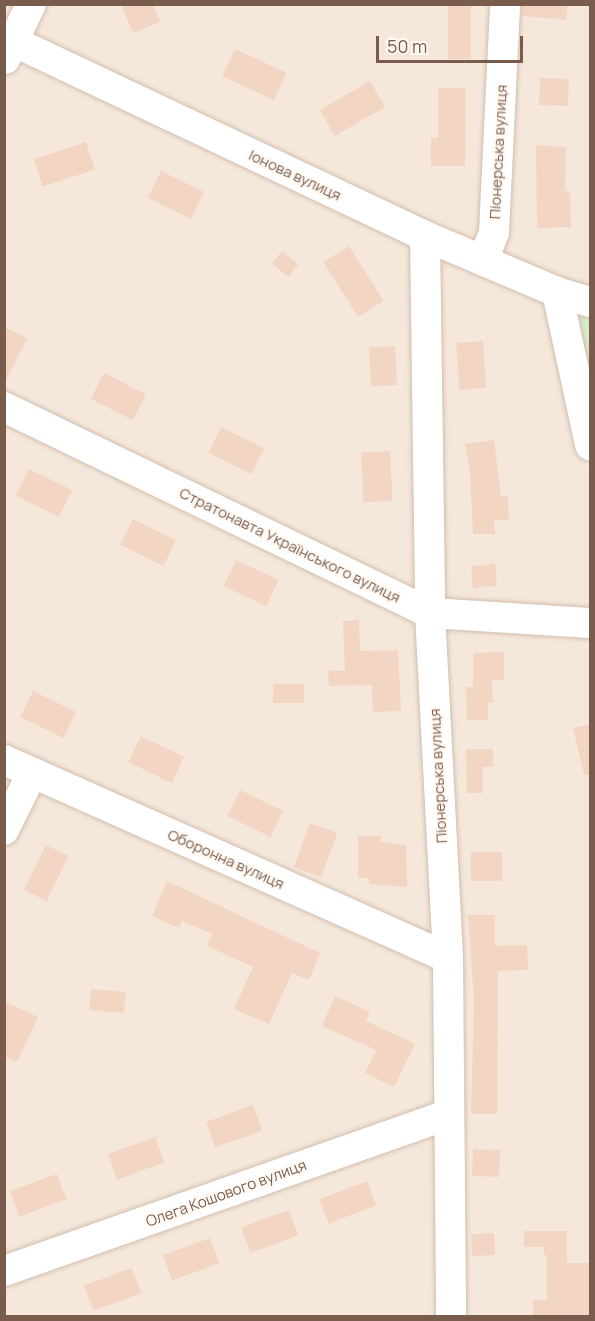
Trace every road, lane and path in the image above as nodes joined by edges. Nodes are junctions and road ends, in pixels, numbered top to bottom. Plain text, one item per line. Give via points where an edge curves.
1 (31, 4) edge
2 (505, 4) edge
3 (7, 46) edge
4 (425, 236) junction
5 (483, 261) junction
6 (557, 292) junction
7 (591, 302) edge
8 (4, 407) edge
9 (591, 445) edge
10 (430, 613) junction
11 (591, 623) edge
12 (4, 760) edge
13 (32, 773) junction
14 (4, 830) edge
15 (448, 958) junction
16 (447, 1115) junction
17 (4, 1271) edge
18 (451, 1317) edge

1 - 3 street
2 - 5 street, Піонерська вулиця via 494,232
3 - 4 street, Іонова вулиця
4 - 5 street, Іонова вулиця
4 - 10 street, Піонерська вулиця
5 - 6 street, Іонова вулиця
6 - 7 street, Іонова вулиця
6 - 9 street
8 - 10 street, Стратонавта Українського вулиця
10 - 11 street, Стратонавта Українського вулиця
10 - 15 street, Піонерська вулиця
12 - 13 street, Оборонна вулиця
13 - 14 street
13 - 15 street, Оборонна вулиця
15 - 16 street, Піонерська вулиця
16 - 17 street, Олега Кошового вулиця
16 - 18 street, Піонерська вулиця

